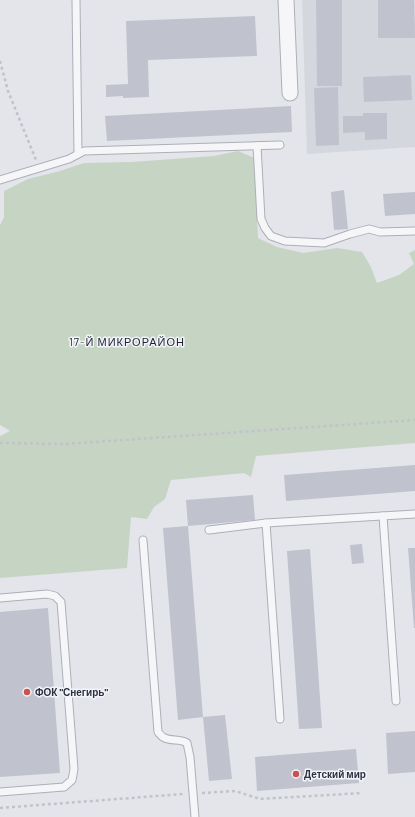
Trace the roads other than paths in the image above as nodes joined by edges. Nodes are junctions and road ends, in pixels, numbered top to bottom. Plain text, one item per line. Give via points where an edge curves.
1 (76, 0) edge
2 (286, 0) edge
3 (290, 93) dead end
4 (280, 145) dead end
5 (257, 146) junction
6 (78, 154) junction
7 (0, 180) edge
8 (415, 231) edge
9 (415, 514) edge
10 (383, 516) junction
11 (266, 523) junction
12 (209, 530) dead end
13 (143, 540) dead end
14 (0, 598) edge
15 (396, 701) dead end
16 (280, 719) dead end
17 (0, 792) edge
18 (195, 817) edge

1 - 6 lane
2 - 3 street
4 - 5 lane
5 - 6 lane via 84,151
5 - 8 lane via 261,218 271,236 285,241 324,243 369,229 380,232
6 - 7 lane
9 - 10 lane
10 - 11 lane
10 - 15 lane
11 - 12 lane
11 - 16 lane
13 - 18 lane via 158,732 163,738 183,740 187,743
14 - 17 lane via 47,594 55,596 60,602 74,769 72,780 64,787

